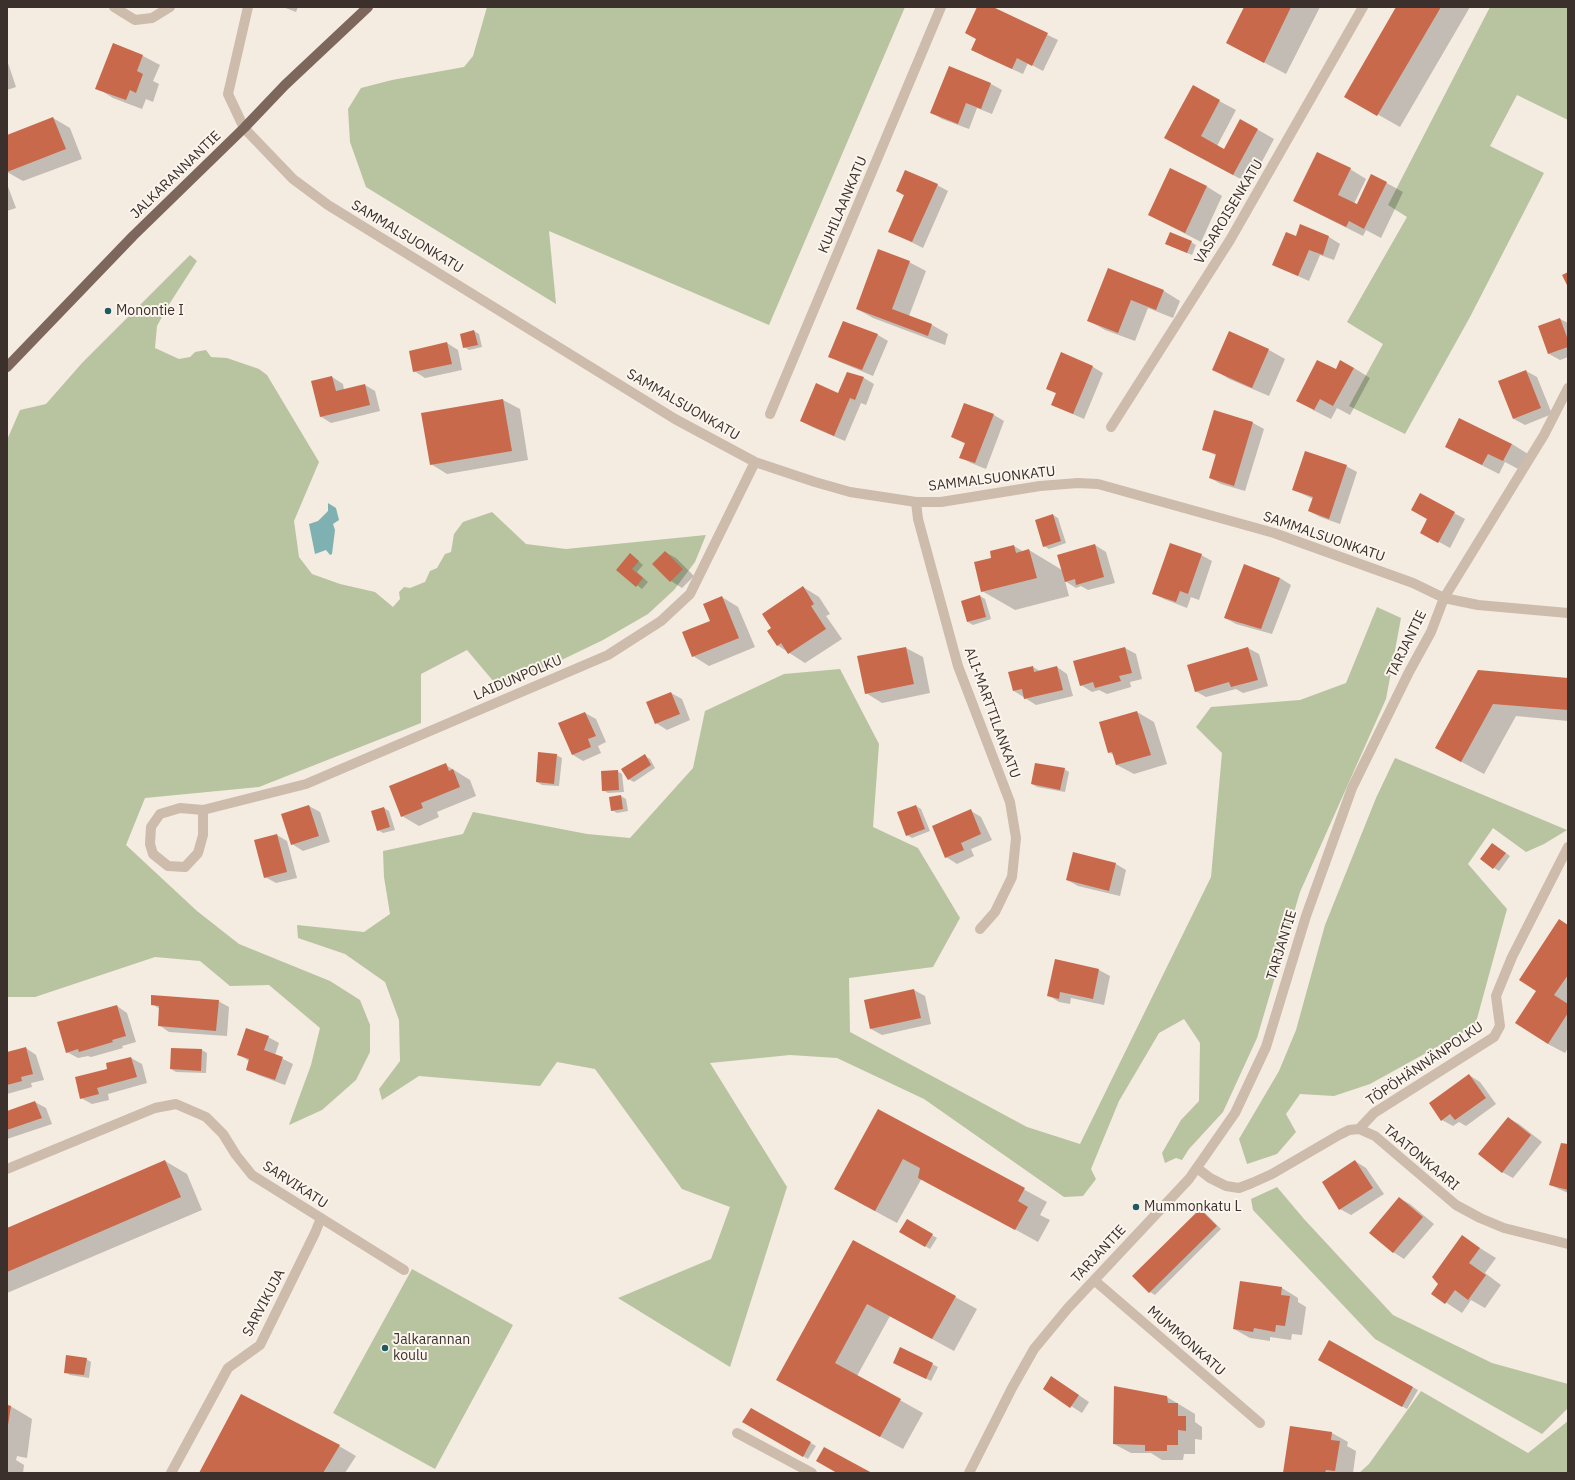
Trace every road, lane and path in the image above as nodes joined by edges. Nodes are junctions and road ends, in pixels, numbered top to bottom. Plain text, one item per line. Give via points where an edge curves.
1 (114, 7) edge
2 (170, 7) edge
3 (248, 7) edge
4 (368, 7) edge
5 (941, 7) edge
6 (1363, 7) edge
7 (244, 128) junction
8 (7, 367) edge
9 (1568, 388) edge
10 (770, 414) dead end
11 (1111, 427) dead end
12 (755, 462) junction
13 (916, 502) junction
14 (1444, 598) junction
15 (1568, 614) edge
16 (204, 810) junction
17 (1568, 847) edge
18 (980, 929) dead end
19 (1359, 1129) junction
20 (1197, 1168) junction
21 (7, 1169) edge
22 (321, 1218) junction
23 (1568, 1244) edge
24 (404, 1270) dead end
25 (1094, 1280) junction
26 (1260, 1423) dead end
27 (737, 1433) dead end
28 (171, 1473) edge
29 (812, 1473) edge
30 (969, 1473) edge

1 - 2 street via 135,20 152,18
3 - 7 street, SAMMALSUONKATU via 228,94
4 - 7 main road, JALKARANNANTIE via 285,85
5 - 10 street, KUHILAANKATU
6 - 11 street, VASAROISENKATU via 1230,240
7 - 8 main road, JALKARANNANTIE via 133,236
7 - 12 street, SAMMALSUONKATU via 293,179 328,205 675,419
9 - 14 street, TARJANTIE via 1544,436
12 - 13 street, SAMMALSUONKATU via 850,492
12 - 16 street, LAIDUNPOLKU via 690,594 655,626 608,655 306,784
13 - 14 street, SAMMALSUONKATU via 941,502 1040,486 1098,484 1274,533 1413,583
13 - 18 street, ALI-MARTTILANKATU via 918,519 958,666 1010,802 1016,838 1012,877 995,912
14 - 15 street, SAMMALSUONKATU via 1478,605
14 - 20 street, TARJANTIE via 1431,632 1352,788 1306,916 1266,1047 1235,1113
16 - 16 street, LAIDUNPOLKU via 203,835 198,853 185,867 168,866 153,854 150,844 151,827 160,814 180,808
17 - 19 street, TÖPÖHÄNNÄNPOLKU via 1512,957 1496,996 1500,1026 1494,1038 1374,1113
19 - 20 street via 1349,1130 1272,1174 1239,1188 1226,1186
19 - 23 street, TAATONKAARI via 1375,1136 1456,1205 1504,1228
20 - 25 street, TARJANTIE
21 - 22 street, SARVIKATU via 155,1108 176,1104 206,1117 223,1134 252,1175
22 - 24 street, SARVIKATU
22 - 28 street, SARVIKUJA via 260,1345 228,1368
25 - 26 street, MUMMONKATU
25 - 30 street, TARJANTIE via 1034,1349
27 - 29 street

